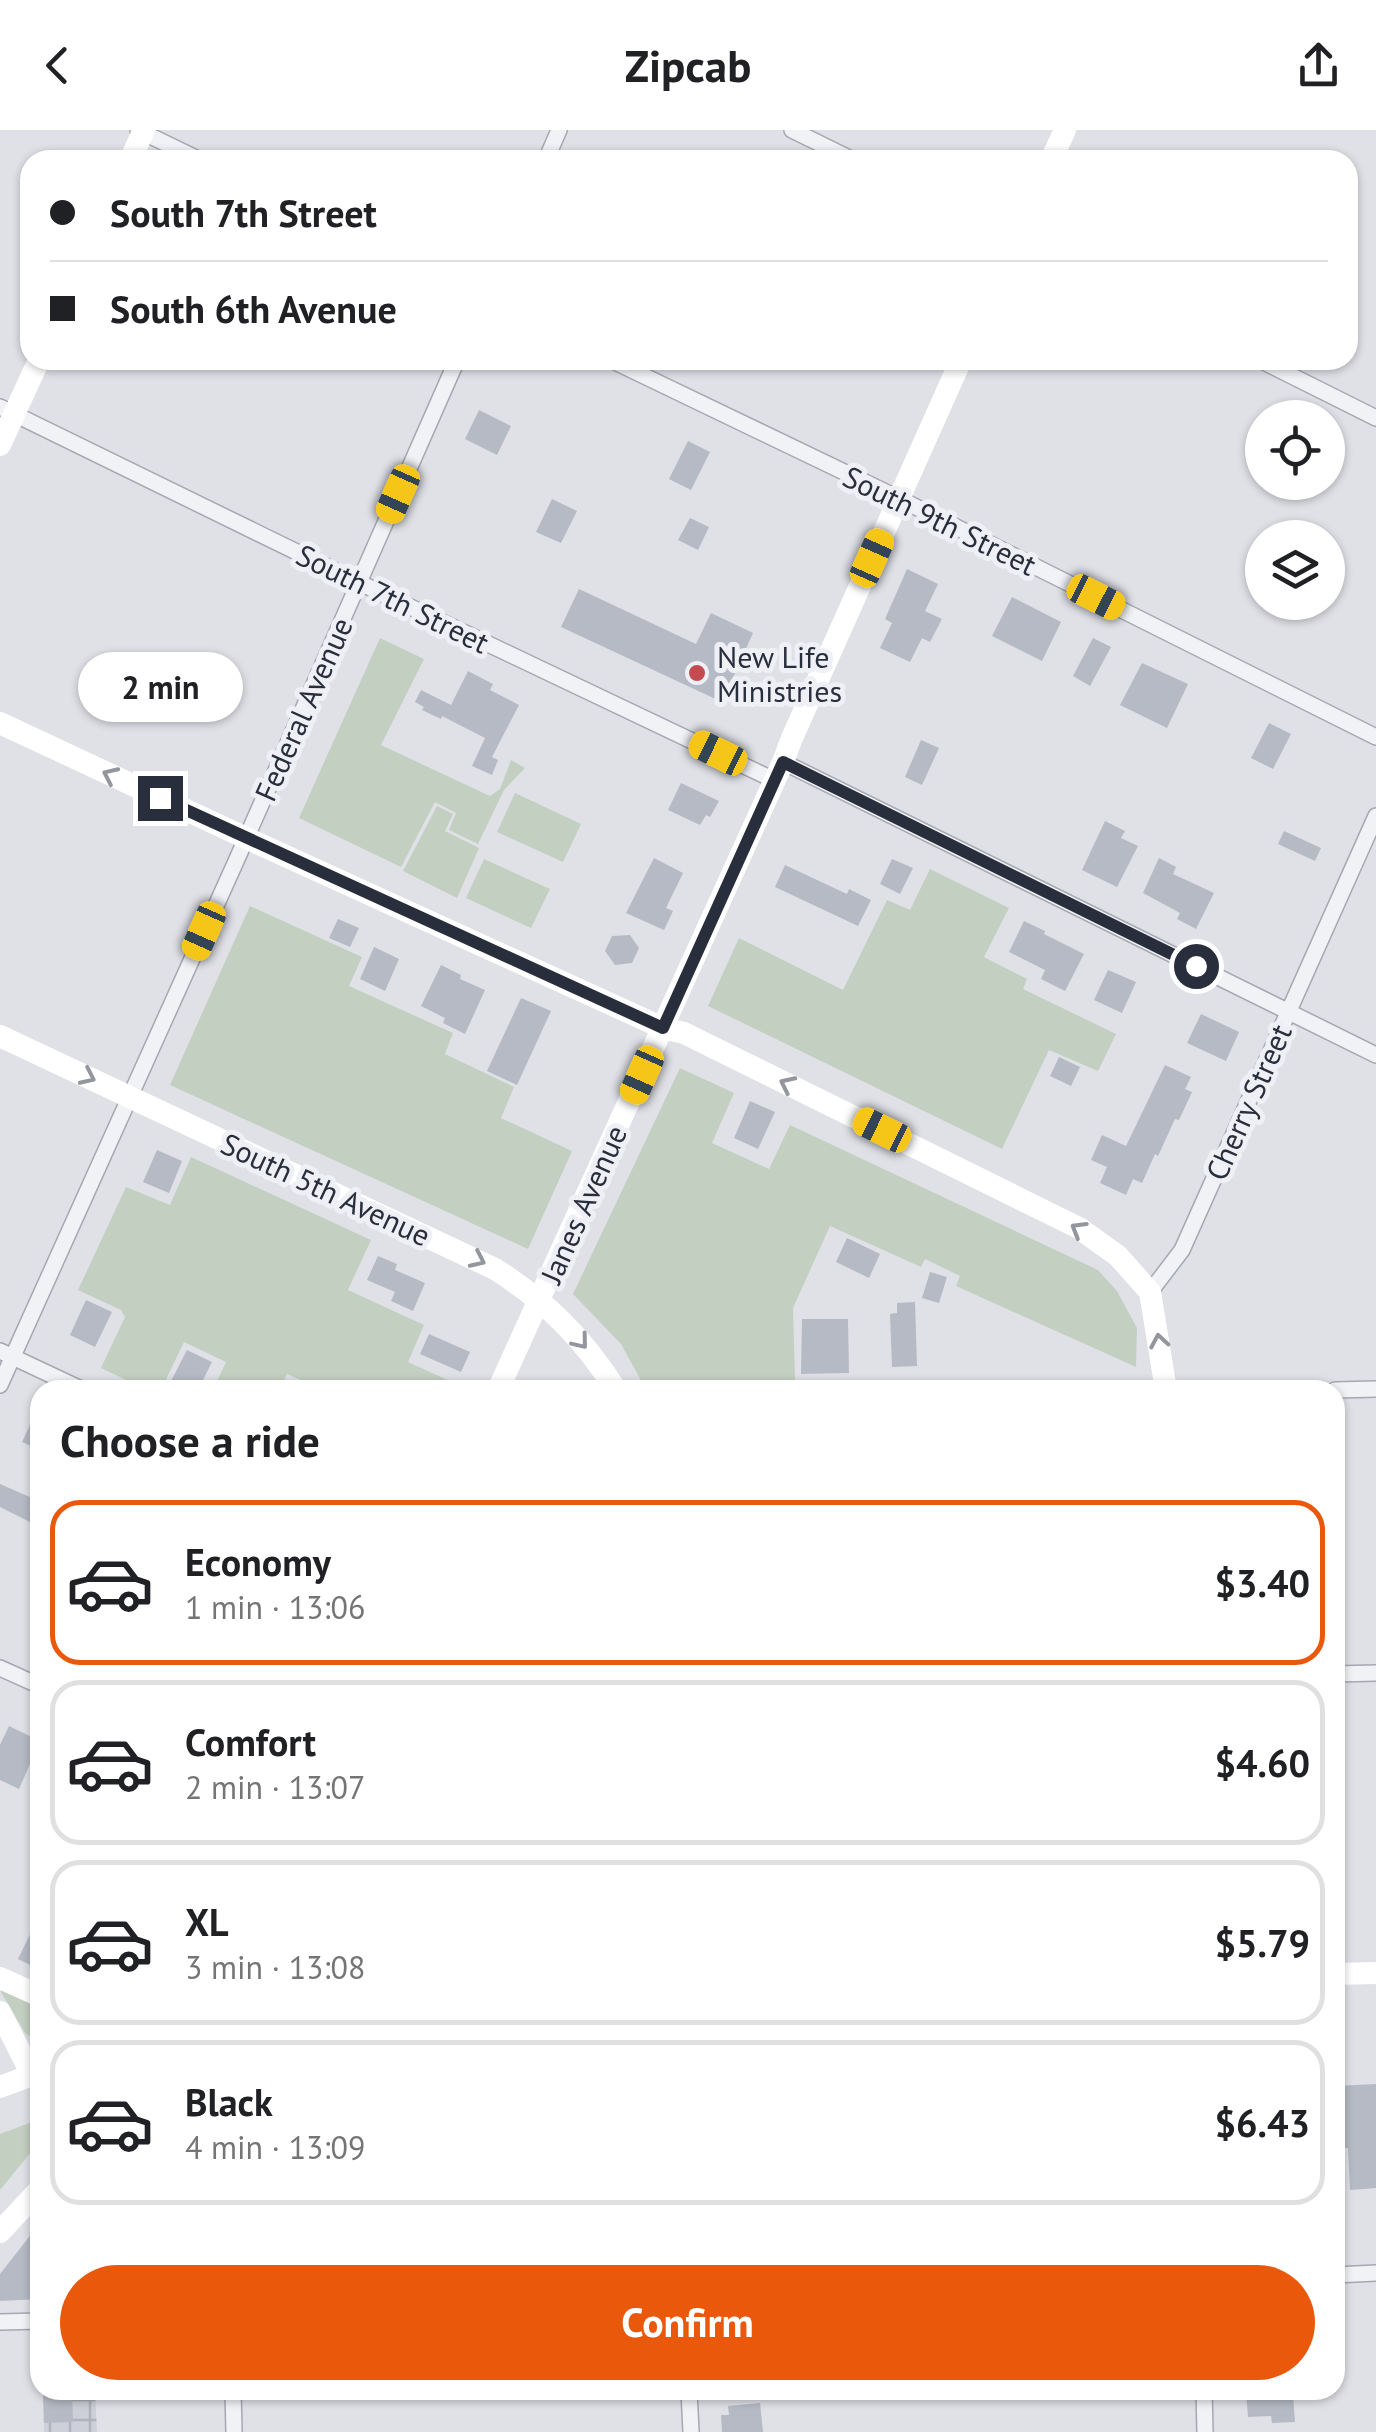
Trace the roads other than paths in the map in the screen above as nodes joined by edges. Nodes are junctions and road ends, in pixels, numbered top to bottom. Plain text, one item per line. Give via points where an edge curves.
1 (792, 130) edge
2 (142, 131) edge
3 (180, 150) edge
4 (833, 150) edge
5 (33, 370) edge
6 (452, 370) edge
7 (631, 370) edge
8 (956, 370) edge
9 (1280, 370) edge
10 (7, 410) edge
11 (1376, 418) edge
12 (0, 446) edge
13 (898, 498) junction
14 (358, 582) junction
15 (0, 723) edge
16 (1376, 737) edge
17 (779, 771) junction
18 (1376, 816) edge
19 (246, 838) junction
20 (1288, 1011) junction
21 (663, 1028) junction
22 (0, 1036) edge
23 (1376, 1055) edge
24 (130, 1096) junction
25 (1150, 1292) junction
26 (540, 1300) junction
27 (6, 1354) edge
28 (62, 1380) edge
29 (503, 1380) edge
30 (609, 1380) edge
31 (1164, 1380) edge
32 (0, 1385) edge
33 (1376, 1389) edge
34 (1345, 1390) edge
35 (0, 1668) edge
36 (1376, 1673) edge
37 (1345, 1674) edge
38 (30, 1682) edge
39 (1376, 1973) edge
40 (1345, 1974) edge
41 (0, 1978) edge
42 (30, 1992) edge
43 (0, 2012) edge
44 (30, 2064) edge
45 (30, 2076) edge
46 (0, 2087) edge
47 (30, 2200) edge
48 (0, 2232) edge
49 (1376, 2273) edge
50 (1345, 2275) edge
51 (0, 2322) edge
52 (30, 2322) edge
53 (233, 2400) edge
54 (689, 2400) edge
55 (1204, 2400) edge
56 (234, 2432) edge
57 (690, 2432) edge
58 (1205, 2432) edge

1 - 4 street
2 - 3 street
5 - 10 street
6 - 14 street, Federal Avenue
7 - 13 street, South 9th Street
8 - 13 street, Janes Avenue
9 - 11 street
10 - 12 street
10 - 14 street, South 7th Street
13 - 16 street, South 9th Street
13 - 17 street, Janes Avenue
14 - 17 street, South 7th Street
14 - 19 street, Federal Avenue
19 -> 15 street
17 - 20 street, South 7th Street
17 - 21 street, Janes Avenue
18 - 20 street, Cherry Street
19 - 21 street
19 - 24 street, Federal Avenue
20 - 23 street, South 7th Street
20 - 25 street, Cherry Street via 1182,1250
25 -> 21 street via 1080,1228
21 - 26 street, Janes Avenue
22 -> 24 street, South 5th Avenue
24 -> 26 street, South 5th Avenue via 495,1269
24 - 27 street, Federal Avenue
31 -> 25 street
26 - 29 street, Janes Avenue
26 -> 30 street, South 5th Avenue
27 - 28 street
27 - 32 street, Federal Avenue
33 - 34 street
35 - 38 street
36 - 37 street
39 - 40 street
41 - 42 street
43 - 44 street
45 - 46 street
47 - 48 street
49 - 50 street
51 - 52 street
53 - 56 street
54 - 57 street
55 - 58 street

